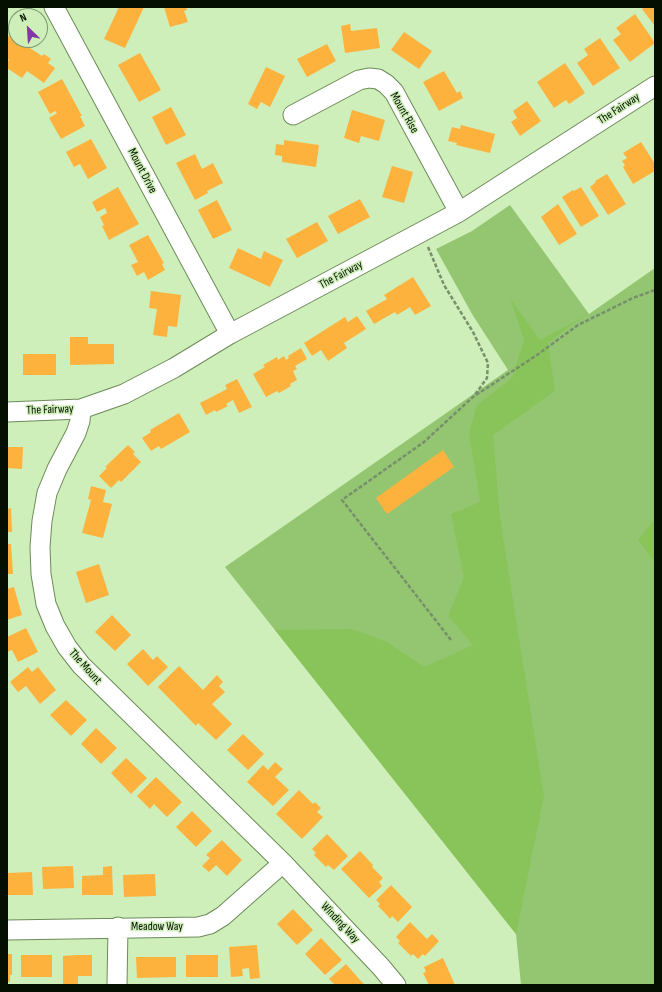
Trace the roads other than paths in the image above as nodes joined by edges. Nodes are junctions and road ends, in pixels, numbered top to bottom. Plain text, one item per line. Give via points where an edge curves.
1 (54, 7) edge
2 (655, 86) edge
3 (293, 115) dead end
4 (459, 212) junction
5 (230, 334) junction
6 (81, 409) junction
7 (7, 412) edge
8 (283, 863) junction
9 (118, 927) junction
10 (7, 930) edge
11 (117, 985) edge
12 (396, 985) edge

1 - 5 street, Mount Drive
2 - 4 street, The Fairway
3 - 4 street, Mount Rise via 359,80 378,79 394,92
4 - 5 street, The Fairway
5 - 6 street, The Fairway via 174,368 124,394
6 - 7 street, The Fairway
6 - 8 street, The Mount via 76,433 47,493 40,546 46,604 67,647 81,665
8 - 9 street, Meadow Way via 223,916 210,924 198,927
8 - 12 street, Winding Way
9 - 10 street, Meadow Way
9 - 11 street

